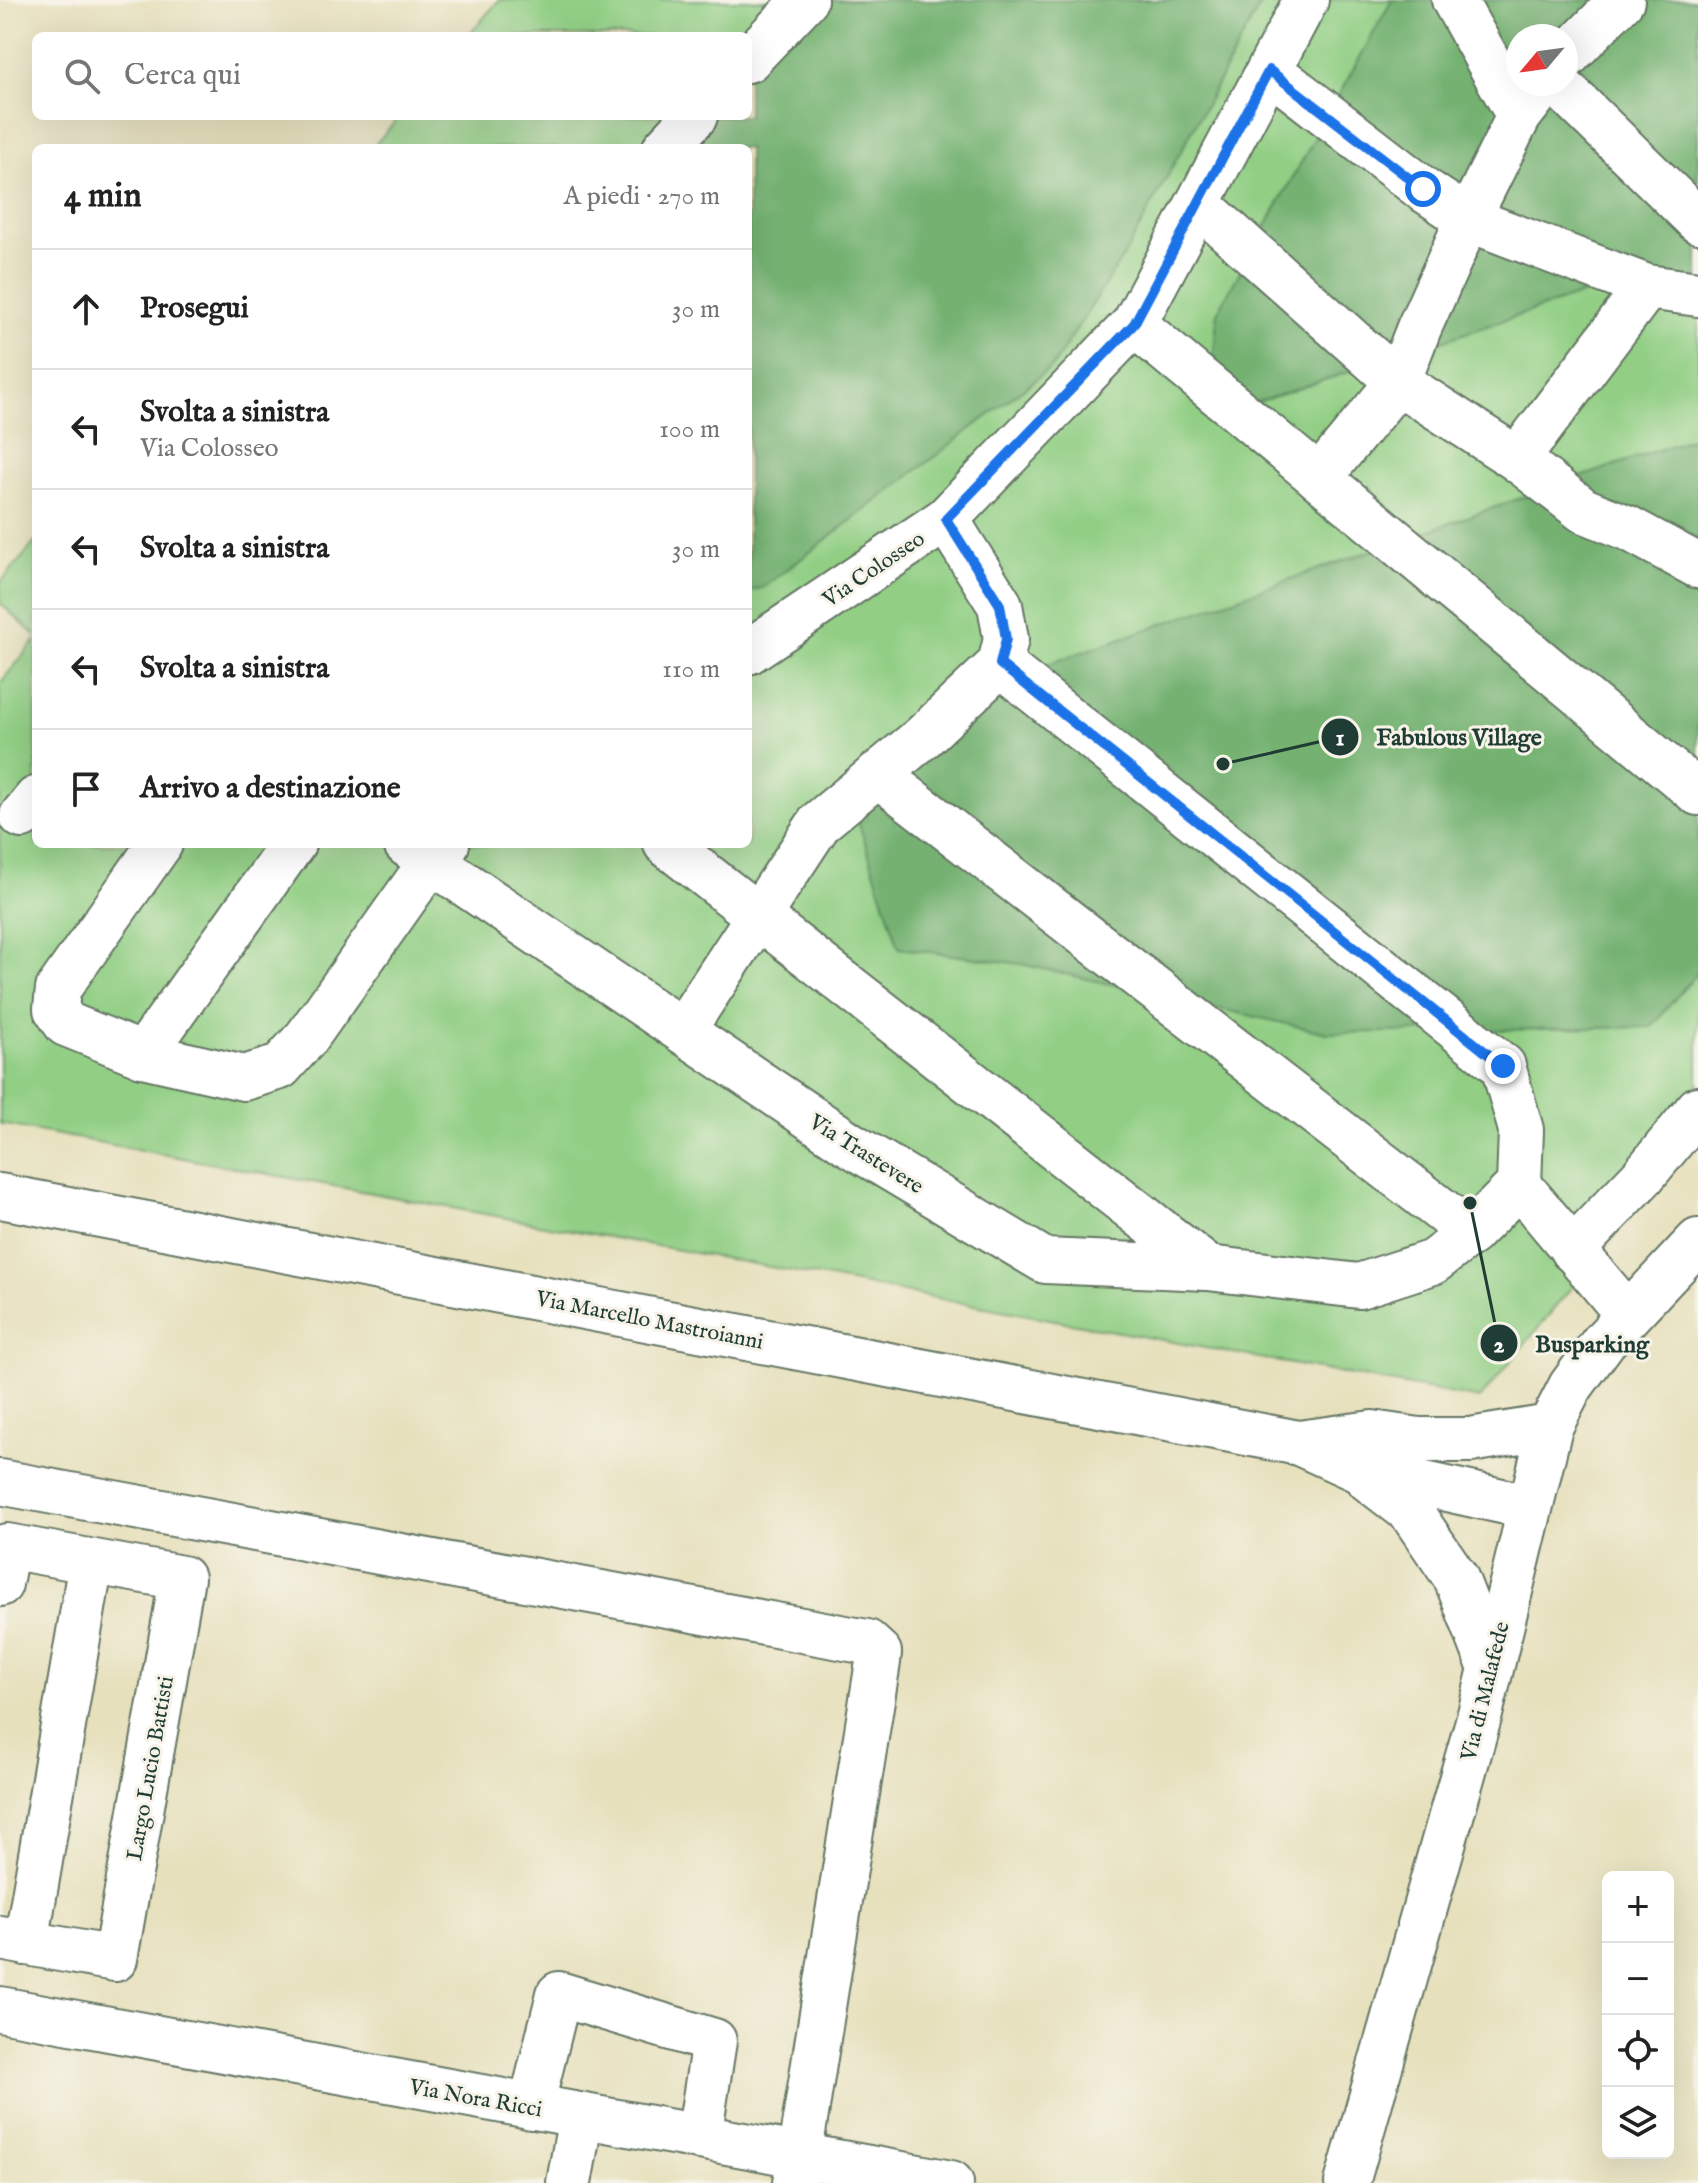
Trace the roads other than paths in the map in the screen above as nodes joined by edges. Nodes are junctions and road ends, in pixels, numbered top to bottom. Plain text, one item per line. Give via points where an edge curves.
1 (805, 0) edge
2 (1306, 0) edge
3 (1454, 0) edge
4 (1622, 0) edge
5 (1578, 45) edge
6 (752, 56) edge
7 (1269, 70) junction
8 (1570, 96) edge
9 (1531, 100) edge
10 (691, 120) edge
11 (669, 144) edge
12 (1198, 204) junction
13 (1468, 219) junction
14 (1698, 221) edge
15 (1647, 287) junction
16 (1698, 294) edge
17 (1134, 324) junction
18 (1398, 382) junction
19 (1517, 459) junction
20 (1319, 478) junction
21 (946, 519) junction
22 (1698, 566) edge
23 (752, 649) edge
24 (1000, 664) junction
25 (877, 774) junction
26 (1698, 793) edge
27 (157, 848) edge
28 (290, 848) edge
29 (671, 848) edge
30 (428, 849) edge
31 (758, 916) junction
32 (683, 1030) junction
33 (143, 1055) junction
34 (1698, 1109) edge
35 (1519, 1185) junction
36 (0, 1196) edge
37 (1471, 1233) junction
38 (1698, 1241) edge
39 (1572, 1250) junction
40 (1208, 1268) junction
41 (1628, 1315) junction
42 (1550, 1427) junction
43 (1299, 1443) junction
44 (1356, 1469) junction
45 (0, 1482) edge
46 (1529, 1507) junction
47 (2, 1558) edge
48 (91, 1562) junction
49 (1490, 1666) junction
50 (13, 1940) edge
51 (0, 2009) edge
52 (531, 2107) junction
53 (581, 2116) junction
54 (699, 2137) junction
55 (797, 2168) edge
56 (569, 2183) edge
57 (951, 2183) edge
58 (1347, 2183) edge

1 - 6 street
2 - 7 street, Via Colosseo
3 - 9 street
4 - 5 street
7 - 12 street, Via Colosseo
7 - 13 street
8 - 14 street
9 - 13 street
10 - 11 street
12 - 17 street, Via Colosseo
12 - 18 street
13 - 15 street
13 - 18 street
15 - 16 street
15 - 19 street
17 - 20 street
17 - 21 street, Via Colosseo
18 - 19 street
18 - 20 street
19 - 22 street via 1583,510
20 - 26 street
21 - 23 street, Via Colosseo
21 - 24 street via 1000,605 1006,639
24 - 25 street
24 - 35 street via 1503,1066 1521,1130
25 - 31 street via 820,822
25 - 37 street
27 - 33 street via 58,989 56,1009 66,1024
28 - 33 street
29 - 31 street
30 - 32 street, Via Trastevere
30 - 33 street via 307,1037 280,1067 244,1078
31 - 32 street
31 - 40 street
32 - 40 street, Via Trastevere via 848,1143 1045,1261
34 - 39 street
35 - 37 street
35 - 39 street
36 - 43 street, Via Marcello Mastroianni
37 - 40 street, Via Trastevere via 1433,1262 1359,1286
38 - 41 street, Via di Malafede
39 - 41 street
41 - 42 street, Via di Malafede via 1571,1386
42 - 43 street via 1470,1440 1372,1433
42 - 46 street, Via di Malafede
43 - 44 street
44 - 46 street
44 - 49 street via 1411,1512 1456,1578
45 - 55 street via 875,1647 878,1662
46 - 49 street, Via di Malafede
47 - 48 street, Largo Lucio Battisti
48 - 50 street, Largo Lucio Battisti
48 - 50 street, Largo Lucio Battisti via 182,1578 115,1959
49 - 58 street, Via di Malafede
51 - 52 street, Via Nora Ricci
52 - 53 street, Via Nora Ricci
52 - 54 street via 559,1994 714,2041
53 - 54 street, Via Nora Ricci
53 - 56 street
54 - 55 street, Via Nora Ricci
55 - 57 street, Via Nora Ricci

